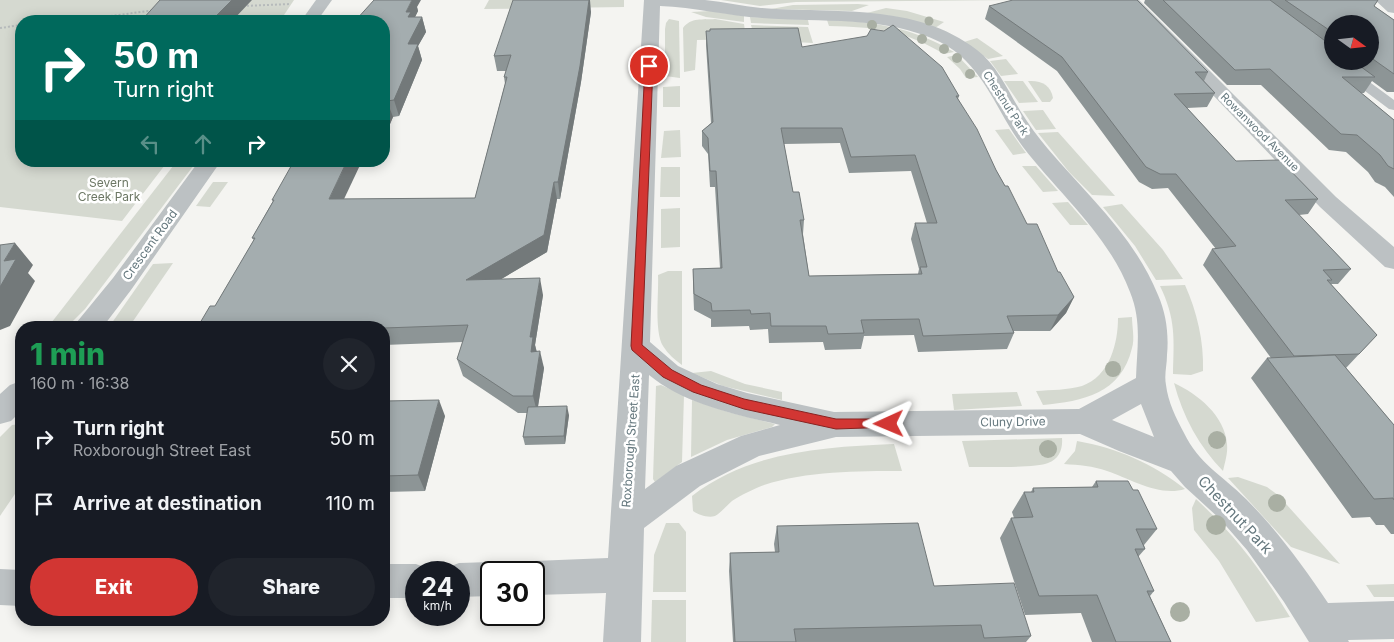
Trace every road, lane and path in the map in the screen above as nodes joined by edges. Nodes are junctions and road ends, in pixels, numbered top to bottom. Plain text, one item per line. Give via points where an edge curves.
1 (324, 0) edge
2 (652, 0) edge
3 (1130, 0) edge
4 (1383, 0) edge
5 (295, 4) dead end
6 (240, 6) dead end
7 (1394, 8) edge
8 (156, 10) edge
9 (119, 15) edge
10 (313, 15) edge
11 (15, 26) edge
12 (0, 28) edge
13 (1345, 70) edge
14 (1394, 106) edge
15 (206, 167) edge
16 (1394, 261) edge
17 (92, 321) edge
18 (636, 346) junction
19 (1151, 384) junction
20 (15, 398) edge
21 (0, 412) edge
22 (1083, 421) junction
23 (836, 424) junction
24 (1182, 460) junction
25 (626, 522) junction
26 (624, 575) junction
27 (545, 578) edge
28 (405, 580) edge
29 (390, 581) edge
30 (0, 587) edge
31 (15, 588) edge
32 (1394, 620) edge
33 (1324, 632) edge
34 (622, 642) edge

1 - 10 street
2 - 18 street, Roxborough Street East
2 - 19 street, Chestnut Park via 764,13 884,20 927,31 960,46 981,64 1039,152 1131,264 1151,311 1154,332
3 - 16 street, Rowanwood Avenue via 1328,202
4 - 7 street
5 - 6 path
8 - 9 path
11 - 12 path
13 - 14 lane
15 - 17 street, Crescent Road
18 - 23 street, Cluny Drive via 667,374 697,389 744,404
18 - 25 street, Roxborough Street East
19 - 22 street
19 - 24 street, Chestnut Park via 1164,423
20 - 21 street
22 - 23 street, Cluny Drive
22 - 24 street, Cluny Drive
23 - 25 street, Cluny Drive via 752,445 688,476
24 - 33 street, Chestnut Park via 1271,553
25 - 26 street, Roxborough Street East
26 - 27 street
26 - 34 street, Roxborough Street East
28 - 29 street
30 - 31 street
32 - 33 street

